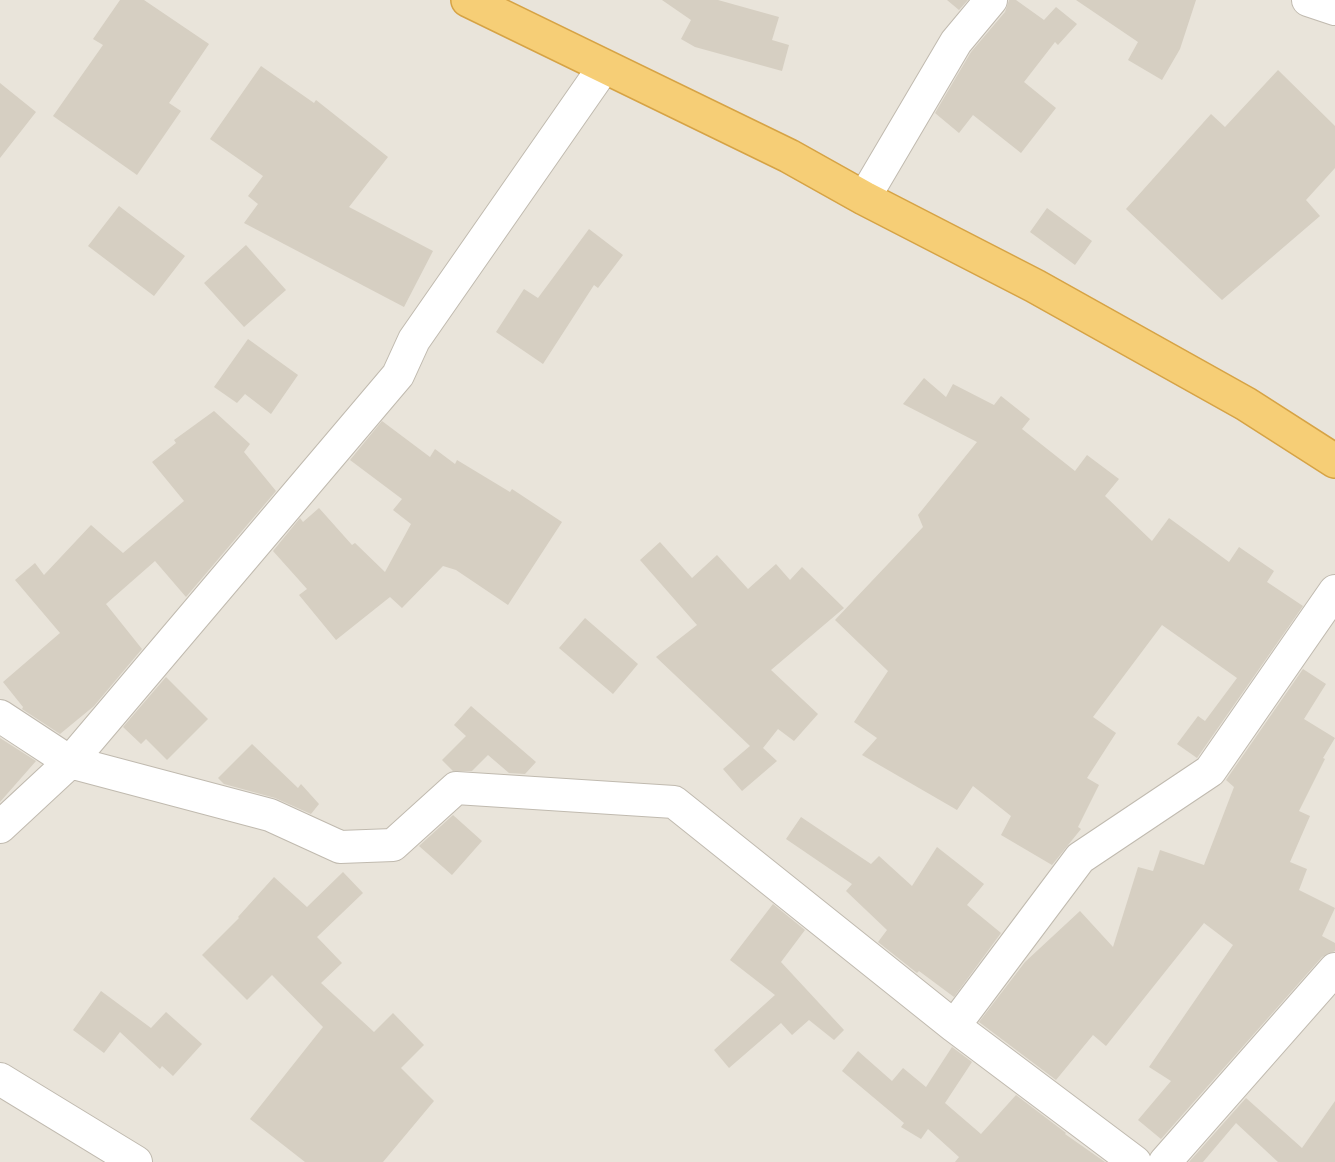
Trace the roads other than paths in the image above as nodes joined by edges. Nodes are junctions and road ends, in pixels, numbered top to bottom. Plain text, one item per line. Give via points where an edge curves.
1 (468, 0) edge
2 (991, 0) edge
3 (1308, 0) edge
4 (1335, 9) edge
5 (604, 67) junction
6 (864, 198) junction
7 (1335, 461) edge
8 (1335, 591) edge
9 (0, 716) edge
10 (70, 762) junction
11 (0, 827) edge
12 (1335, 969) edge
13 (954, 1026) junction
14 (0, 1079) edge
15 (136, 1162) edge
16 (1136, 1162) edge
17 (1165, 1162) edge

1 - 5 highway
2 - 6 street via 957,42
3 - 4 street
5 - 6 highway via 789,156
5 - 10 street via 414,340 398,375
6 - 7 highway via 1035,285 1246,404
8 - 13 street via 1210,771 1080,858
9 - 10 street
10 - 11 street
10 - 13 street via 270,815 340,847 393,845 456,788 674,802
12 - 17 street
13 - 16 street
14 - 15 street

